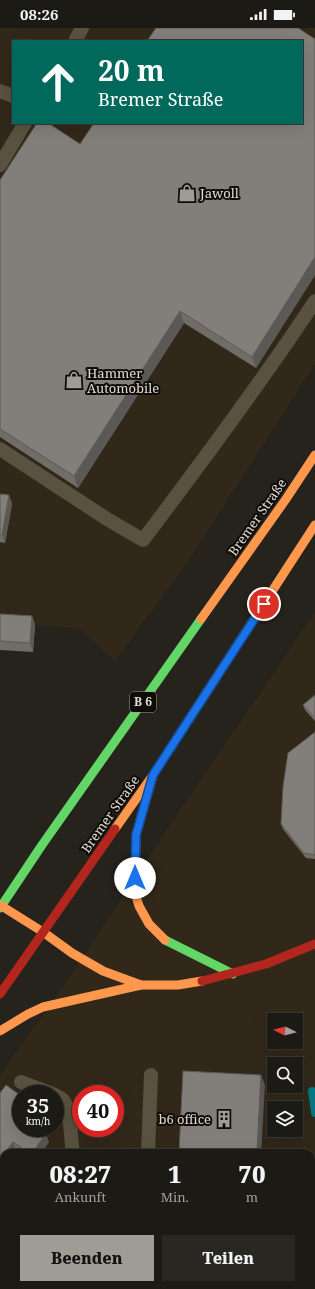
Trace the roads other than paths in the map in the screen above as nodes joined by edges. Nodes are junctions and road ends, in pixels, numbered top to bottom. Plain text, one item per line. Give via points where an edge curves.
1 (82, 28) edge
2 (76, 40) edge
3 (0, 91) edge
4 (12, 96) edge
5 (24, 124) edge
6 (0, 165) edge
7 (315, 301) edge
8 (0, 449) edge
9 (315, 455) edge
10 (315, 525) edge
11 (153, 775) junction
12 (0, 906) edge
13 (43, 932) junction
14 (315, 944) edge
15 (233, 974) junction
16 (141, 985) junction
17 (0, 994) edge
18 (0, 1031) edge
19 (151, 1075) dead end
20 (21, 1082) dead end
21 (29, 1085) edge
22 (64, 1102) edge
23 (72, 1149) edge
24 (148, 1149) edge

1 - 2 lane
3 - 4 lane
5 - 6 lane
7 - 8 lane via 228,427 143,540
9 - 12 main road, Bremer Straße / B 6
10 - 11 main road, Bremer Straße
11 - 13 main road, Bremer Straße
11 - 15 main road via 136,835 135,893 139,906 166,942
12 - 13 main road
13 - 16 main road via 103,971
13 - 17 main road, Bremer Straße
14 - 15 main road
15 - 16 main road via 178,985
16 - 18 main road via 43,1007
19 - 24 lane
20 - 21 lane
22 - 23 lane via 69,1114

